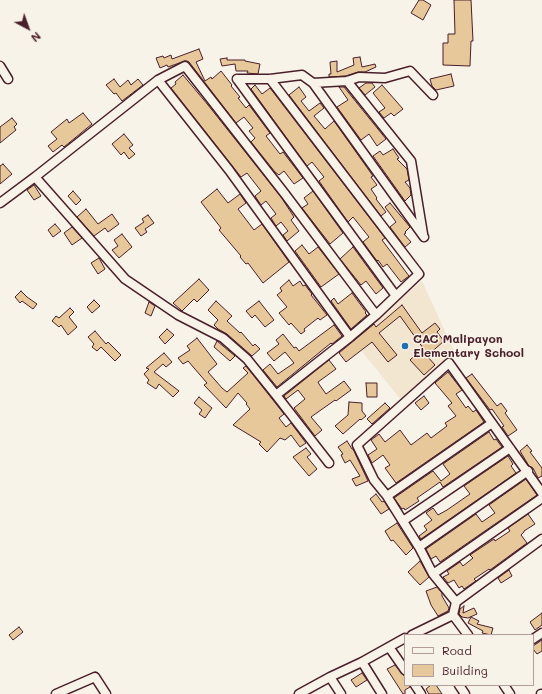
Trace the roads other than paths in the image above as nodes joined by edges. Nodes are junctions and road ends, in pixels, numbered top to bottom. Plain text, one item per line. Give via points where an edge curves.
1 (0, 66) edge
2 (8, 78) dead end
3 (270, 79) junction
4 (158, 80) junction
5 (347, 81) junction
6 (313, 83) junction
7 (433, 95) dead end
8 (35, 177) junction
9 (0, 203) edge
10 (396, 296) junction
11 (376, 315) junction
12 (350, 336) junction
13 (276, 394) junction
14 (492, 423) junction
15 (510, 448) junction
16 (329, 463) dead end
17 (528, 471) junction
18 (542, 493) edge
19 (387, 496) junction
20 (542, 498) edge
21 (403, 521) junction
22 (542, 539) edge
23 (419, 547) junction
24 (433, 574) junction
25 (456, 602) junction
26 (453, 615) junction
27 (423, 632) edge
28 (467, 634) edge
29 (404, 639) edge
30 (389, 647) junction
31 (362, 662) junction
32 (404, 669) edge
33 (330, 677) junction
34 (56, 694) edge
35 (106, 694) edge
36 (299, 694) edge
37 (341, 694) edge
38 (382, 694) edge

1 - 2 street
3 - 6 street via 302,75
3 - 10 street via 419,274
3 - 10 street via 237,79
4 - 8 street
4 - 11 street via 185,66 272,176
4 - 12 street via 229,170
5 - 6 street
5 - 6 street via 411,161 424,237
5 - 7 street via 359,77 385,78 410,72
8 - 9 street
8 - 13 street via 125,279 178,314 223,338 246,359
10 - 11 street
11 - 12 street
12 - 13 street
13 - 16 street
14 - 15 street
14 - 19 street
14 - 19 street via 449,363 357,444 374,480
15 - 17 street
15 - 21 street
17 - 18 street
17 - 23 street
19 - 21 street
20 - 24 street
21 - 23 street
22 - 25 street
23 - 24 street
24 - 25 street
25 - 26 street
26 - 27 street
26 - 28 street
29 - 30 street
30 - 31 street
30 - 32 street
31 - 33 street
31 - 38 street
33 - 36 street
33 - 37 street
34 - 35 street via 95,677

